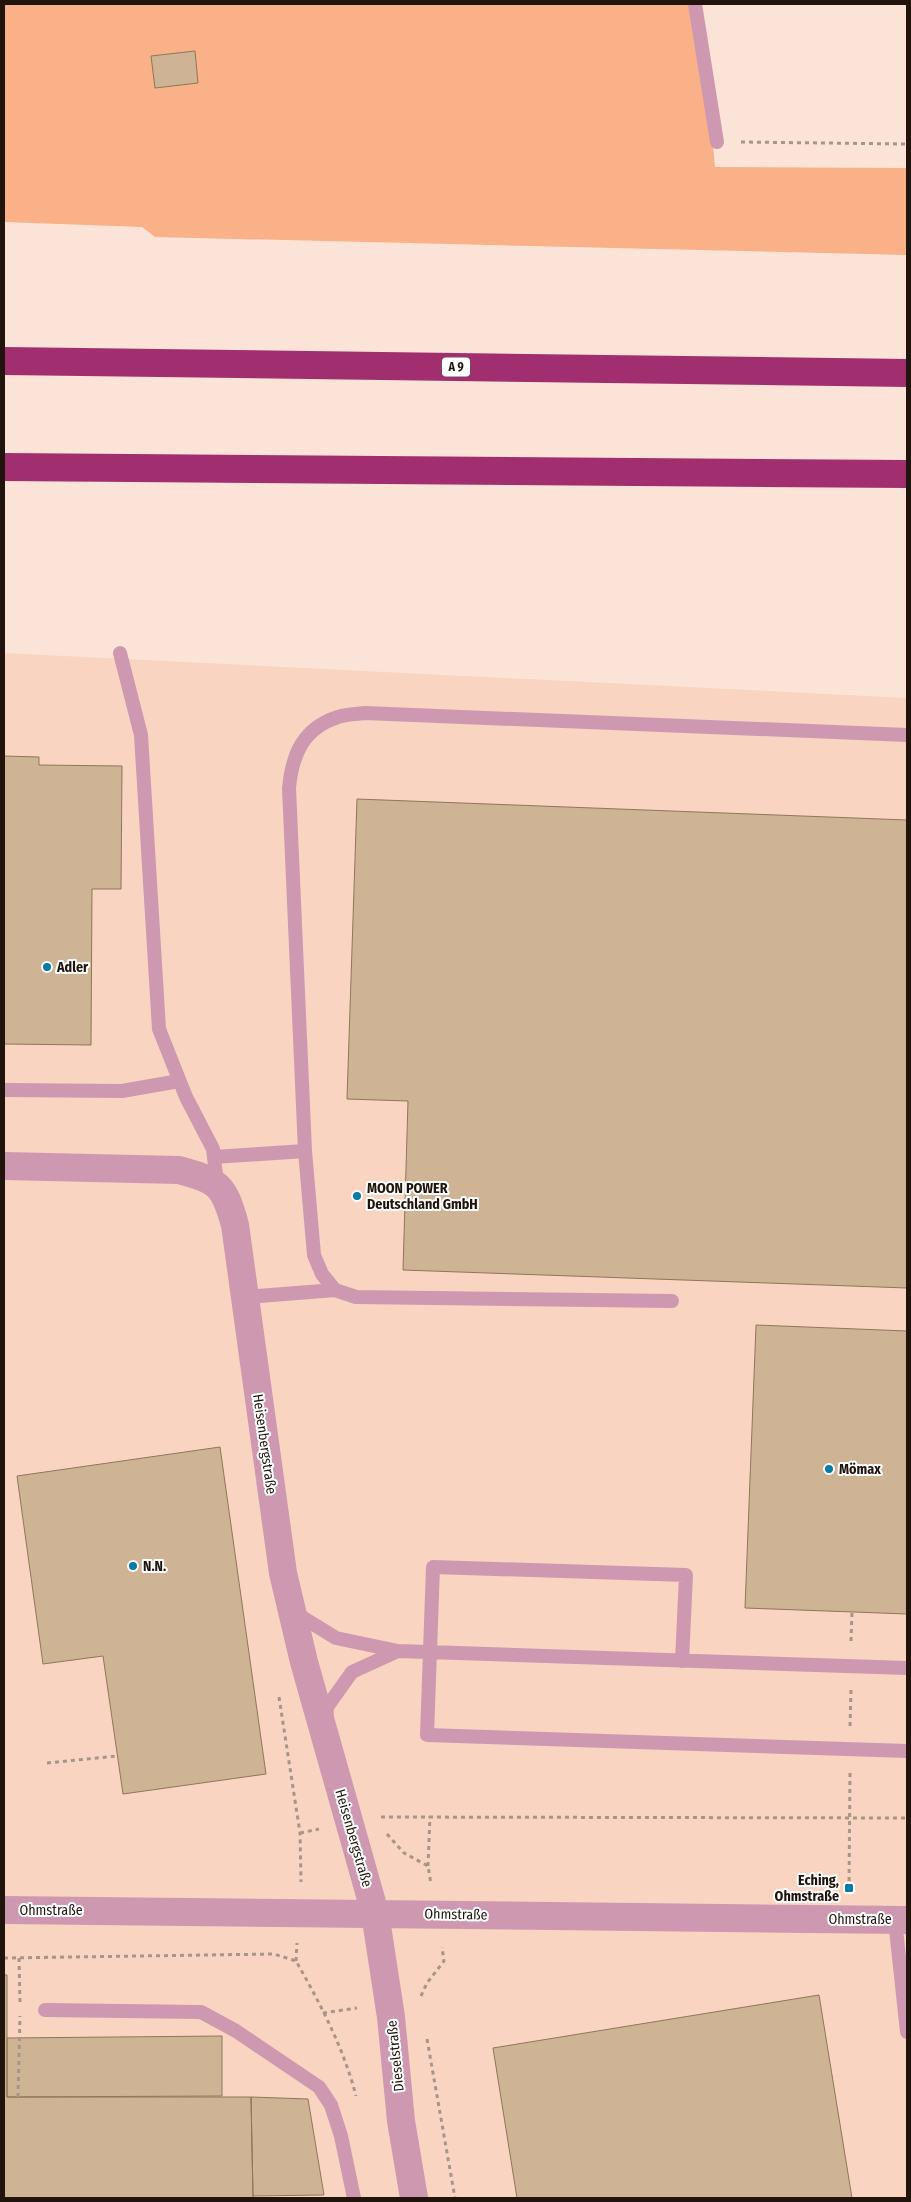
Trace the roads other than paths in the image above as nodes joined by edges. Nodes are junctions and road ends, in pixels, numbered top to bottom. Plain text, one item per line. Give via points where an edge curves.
1 (695, 4) edge
2 (717, 142) road end
3 (4, 361) edge
4 (907, 373) edge
5 (4, 467) edge
6 (907, 474) edge
7 (120, 653) dead end
8 (907, 735) edge
9 (180, 1081) junction
10 (4, 1090) edge
11 (305, 1151) junction
12 (4, 1166) edge
13 (216, 1170) junction
14 (335, 1290) junction
15 (246, 1297) junction
16 (672, 1301) dead end
17 (292, 1611) junction
18 (398, 1651) junction
19 (429, 1652) junction
20 (682, 1661) junction
21 (907, 1668) edge
22 (324, 1734) junction
23 (907, 1751) edge
24 (4, 1910) edge
25 (375, 1913) junction
26 (901, 1920) edge
27 (905, 1988) edge
28 (45, 2010) dead end
29 (907, 2032) edge
30 (354, 2198) edge
31 (414, 2198) edge

1 - 2 lane
3 - 4 highway, A 9
5 - 6 highway
7 - 9 lane via 141,735 159,1029
8 - 11 lane via 365,713 338,717 314,730 300,744 291,765 289,788
9 - 10 lane via 122,1091
9 - 13 lane via 213,1149
11 - 13 lane
11 - 14 lane via 314,1255 322,1274
12 - 13 street via 124,1167 179,1170 200,1176
13 - 15 street, Heisenbergstraße via 236,1225
14 - 15 lane
14 - 16 lane via 356,1297
15 - 17 street, Heisenbergstraße via 283,1573
17 - 18 lane via 336,1638
17 - 22 street, Heisenbergstraße
18 - 19 lane
18 - 22 lane via 352,1672 327,1708
19 - 20 lane
19 - 20 lane via 433,1567 686,1575
19 - 23 lane via 427,1735
20 - 21 lane
22 - 25 street, Heisenbergstraße
24 - 25 street, Ohmstraße
25 - 26 street, Ohmstraße
25 - 31 street, Dieselstraße via 391,2016 401,2122
26 - 27 lane
27 - 29 lane
28 - 30 lane via 201,2012 236,2032 319,2087 331,2105 341,2136

